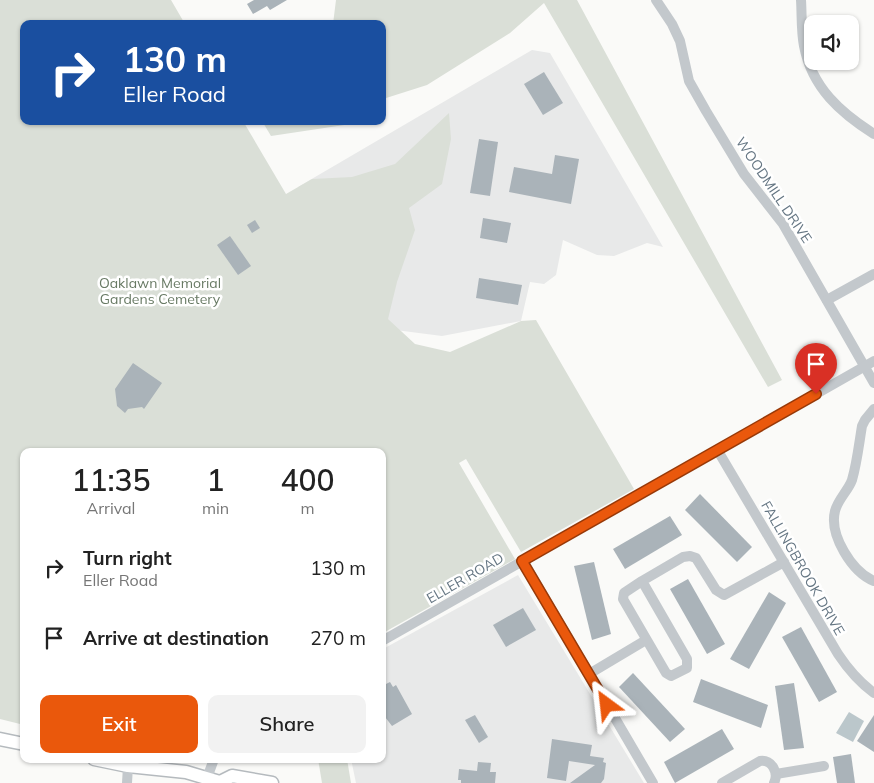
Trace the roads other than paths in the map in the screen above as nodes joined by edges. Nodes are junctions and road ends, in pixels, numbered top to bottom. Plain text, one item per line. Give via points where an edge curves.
1 (656, 0) edge
2 (801, 0) edge
3 (874, 134) edge
4 (874, 274) edge
5 (827, 300) junction
6 (874, 361) edge
7 (864, 366) junction
8 (874, 383) edge
9 (874, 410) edge
10 (718, 451) junction
11 (522, 561) junction
12 (784, 562) junction
13 (642, 581) junction
14 (874, 581) edge
15 (386, 639) edge
16 (646, 640) junction
17 (589, 674) junction
18 (874, 693) edge
19 (0, 739) edge
20 (20, 743) edge
21 (113, 763) edge
22 (213, 763) edge
23 (128, 766) junction
24 (824, 766) dead end
25 (207, 778) junction
26 (775, 778) edge
27 (223, 782) edge
28 (128, 783) edge
29 (272, 783) edge
30 (653, 783) edge
31 (723, 783) edge

1 - 5 street, WOODMILL DRIVE via 680,41 690,81 702,104 744,174 783,224
2 - 3 street via 804,47 818,82 830,100 849,118
4 - 5 street
5 - 7 street, WOODMILL DRIVE
6 - 7 street, ELLER ROAD
7 - 8 street, WOODMILL DRIVE
7 - 10 street, ELLER ROAD
9 - 14 street via 862,426 851,480 834,520 850,561
10 - 11 street, ELLER ROAD
10 - 12 street, FALLINGBROOK DRIVE
11 - 15 street, ELLER ROAD
11 - 17 street
12 - 13 street via 724,595 716,590 699,562 690,556
12 - 18 street, FALLINGBROOK DRIVE via 848,670
13 - 16 street via 624,593 623,599
13 - 16 street via 687,659 687,668 671,676 666,673
16 - 17 street
17 - 30 street
19 - 20 main road
21 - 23 main road
22 - 25 street
23 - 25 main road via 186,772
23 - 28 street
24 - 26 street
25 - 27 main road
26 - 31 street via 772,766 764,760
27 - 29 main road via 232,776

